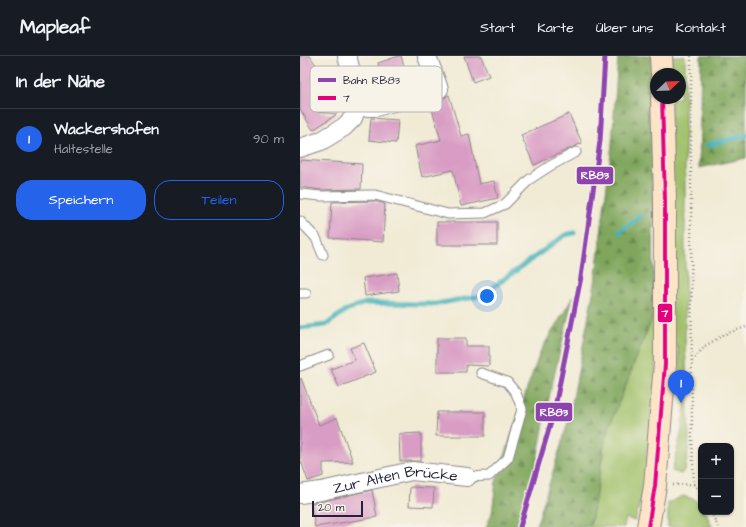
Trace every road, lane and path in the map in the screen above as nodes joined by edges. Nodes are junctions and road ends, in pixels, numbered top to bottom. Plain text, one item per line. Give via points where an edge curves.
1 (348, 56) edge
2 (427, 56) edge
3 (661, 56) edge
4 (691, 56) edge
5 (350, 66) edge
6 (431, 66) edge
7 (662, 68) edge
8 (662, 104) edge
9 (355, 112) edge
10 (300, 148) edge
11 (576, 152) dead end
12 (300, 194) edge
13 (300, 220) edge
14 (323, 255) dead end
15 (746, 327) edge
16 (329, 355) dead end
17 (692, 361) junction
18 (300, 366) edge
19 (480, 373) dead end
20 (467, 477) joint
21 (698, 490) edge
22 (300, 494) edge
23 (712, 515) edge
24 (648, 527) edge
25 (718, 527) edge

1 - 5 street
2 - 6 street
3 - 7 street
4 - 17 path
8 - 24 street via 665,364 655,486
9 - 10 street via 344,127 321,141
11 - 12 lane via 530,179 505,204 485,213 448,214 375,195
13 - 14 lane via 316,238
15 - 17 path via 725,334 705,346
16 - 18 lane
17 - 21 path via 694,484
19 - 20 lane via 507,382 516,393 522,409 508,458 489,476
20 - 22 street, Zur Alten Brücke via 412,471
23 - 25 path

